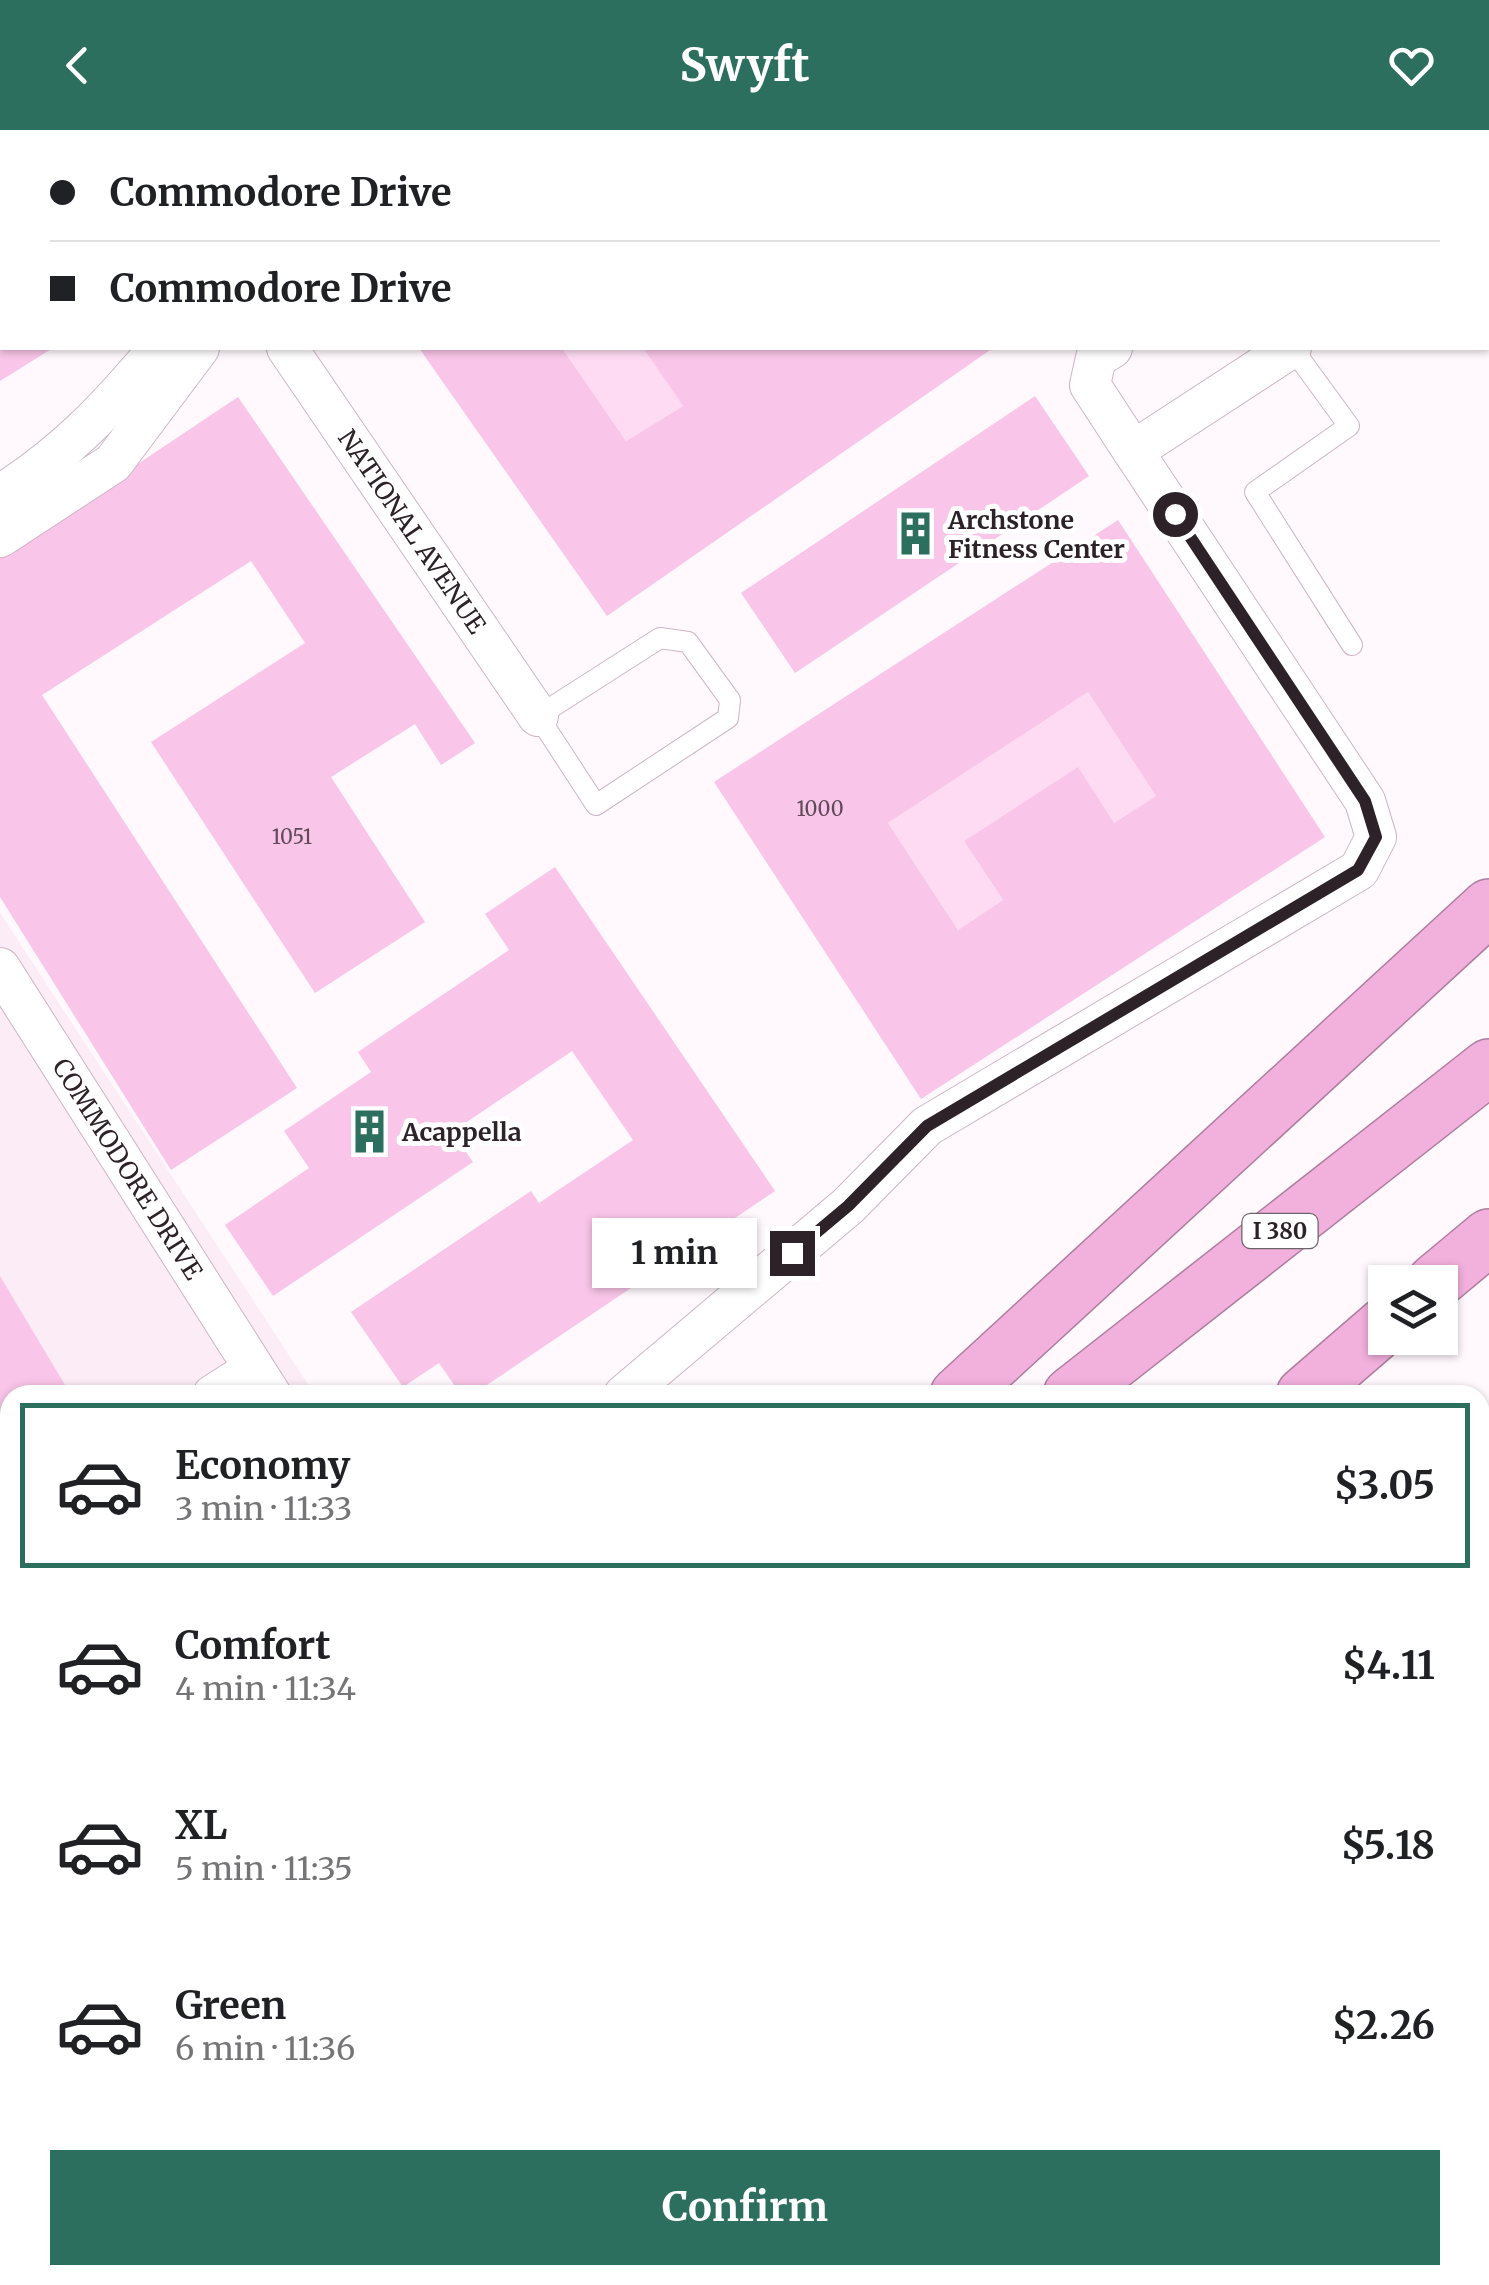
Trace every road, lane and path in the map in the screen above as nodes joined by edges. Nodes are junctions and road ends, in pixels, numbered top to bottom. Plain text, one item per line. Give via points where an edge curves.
1 (157, 350) edge
2 (198, 350) edge
3 (288, 350) edge
4 (1109, 350) edge
5 (1289, 350) edge
6 (1293, 350) edge
7 (1133, 451) junction
8 (0, 495) edge
9 (0, 537) edge
10 (1352, 644) dead end
11 (538, 716) junction
12 (1489, 907) edge
13 (0, 968) edge
14 (1489, 1043) edge
15 (1489, 1067) edge
16 (1307, 1210) junction
17 (1489, 1228) edge
18 (1489, 1237) edge
19 (1442, 1265) edge
20 (1455, 1265) edge
21 (1368, 1323) edge
22 (1368, 1340) edge
23 (262, 1382) edge
24 (636, 1385) edge
25 (969, 1385) edge
26 (1085, 1385) edge
27 (1289, 1385) edge
28 (1316, 1385) edge

1 - 8 street via 92,428
2 - 9 street via 113,463
3 - 11 street, NATIONAL AVENUE
4 - 7 street via 1096,358 1090,385
5 - 7 street
6 - 10 lane via 1350,426 1255,492
7 - 24 street via 1365,801 1376,837 1358,870 927,1126 848,1206
11 - 11 lane, NATIONAL AVENUE via 596,805 728,718 730,700 688,642 660,638
12 - 25 highway
13 - 23 street, COMMODORE DRIVE
14 - 16 highway
15 - 16 highway, I 380
16 - 26 highway, I 380
17 - 19 lane
18 - 20 highway
21 - 27 lane
22 - 28 highway

